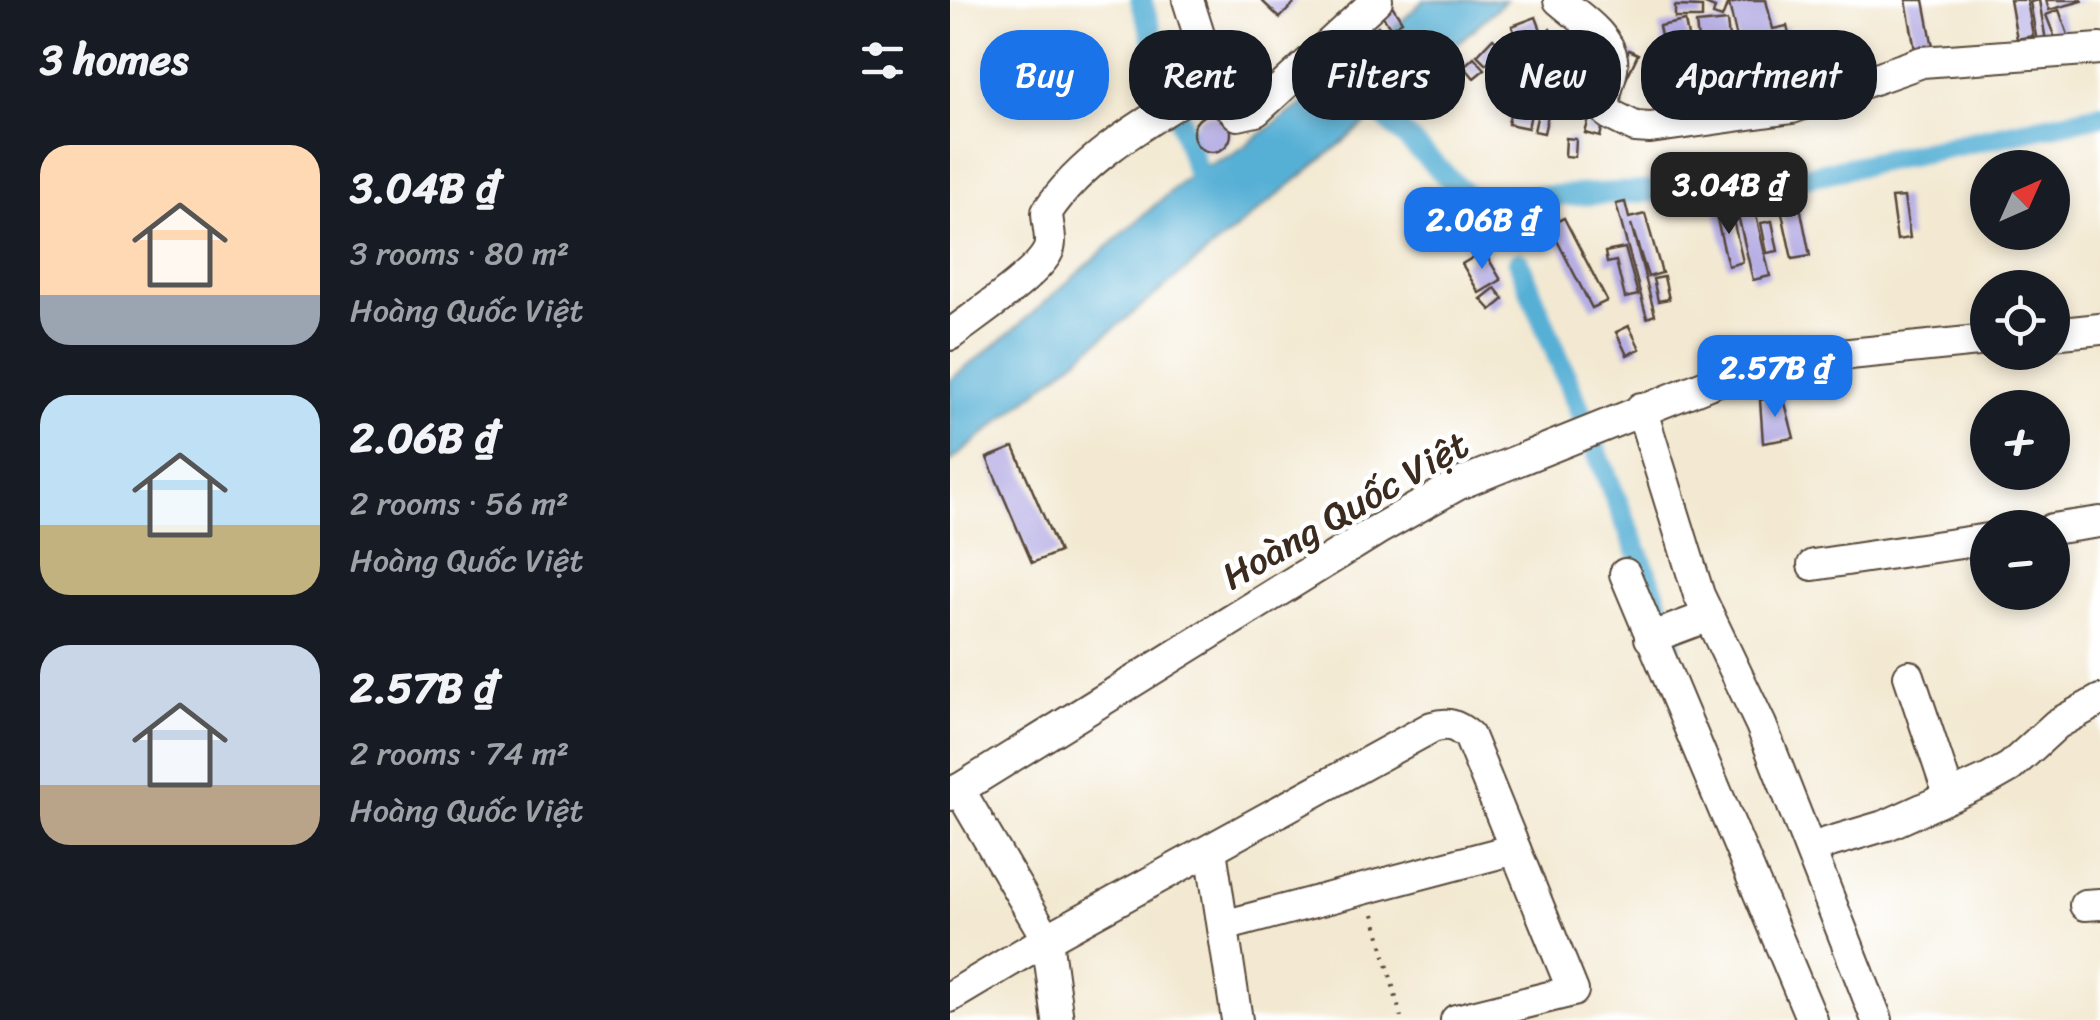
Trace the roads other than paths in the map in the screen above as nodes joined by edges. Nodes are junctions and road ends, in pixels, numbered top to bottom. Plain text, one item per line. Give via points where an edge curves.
1 (1188, 0) edge
2 (1377, 0) edge
3 (1560, 0) edge
4 (1198, 30) edge
5 (2100, 49) edge
6 (1272, 94) edge
7 (1153, 120) edge
8 (2100, 330) edge
9 (2070, 332) edge
10 (950, 335) edge
11 (1970, 342) edge
12 (1635, 411) junction
13 (2100, 522) edge
14 (2070, 527) edge
15 (1970, 542) edge
16 (1813, 565) dead end
17 (1625, 574) dead end
18 (1706, 617) junction
19 (1654, 636) junction
20 (1909, 676) dead end
21 (2100, 700) edge
22 (955, 792) edge
23 (1950, 795) junction
24 (1515, 848) junction
25 (1810, 848) junction
26 (1211, 850) junction
27 (1223, 926) junction
28 (1047, 939) junction
29 (950, 998) edge
30 (1058, 1020) edge
31 (1237, 1020) edge
32 (1456, 1020) edge
33 (1812, 1020) edge
34 (1877, 1020) edge

1 - 4 street
2 - 6 street
3 - 5 street via 1609,49 1608,114 1635,127 1792,108 1922,62
7 - 10 street via 1105,152 1060,195 1047,212 1047,254
8 - 9 street
11 - 12 street, Hoàng Quốc Việt via 1761,363
12 - 18 street
12 - 22 street, Hoàng Quốc Việt via 1459,484
13 - 14 street
15 - 16 street
17 - 19 street
18 - 19 street
18 - 25 street via 1762,725
19 - 33 street
20 - 23 street
21 - 23 street via 2058,724 2010,766
22 - 28 street
23 - 25 street via 1887,825
24 - 26 street via 1469,736 1445,723
24 - 27 street
24 - 32 street via 1573,992
25 - 34 street
26 - 27 street
26 - 28 street
27 - 31 street
28 - 29 street
28 - 30 street

